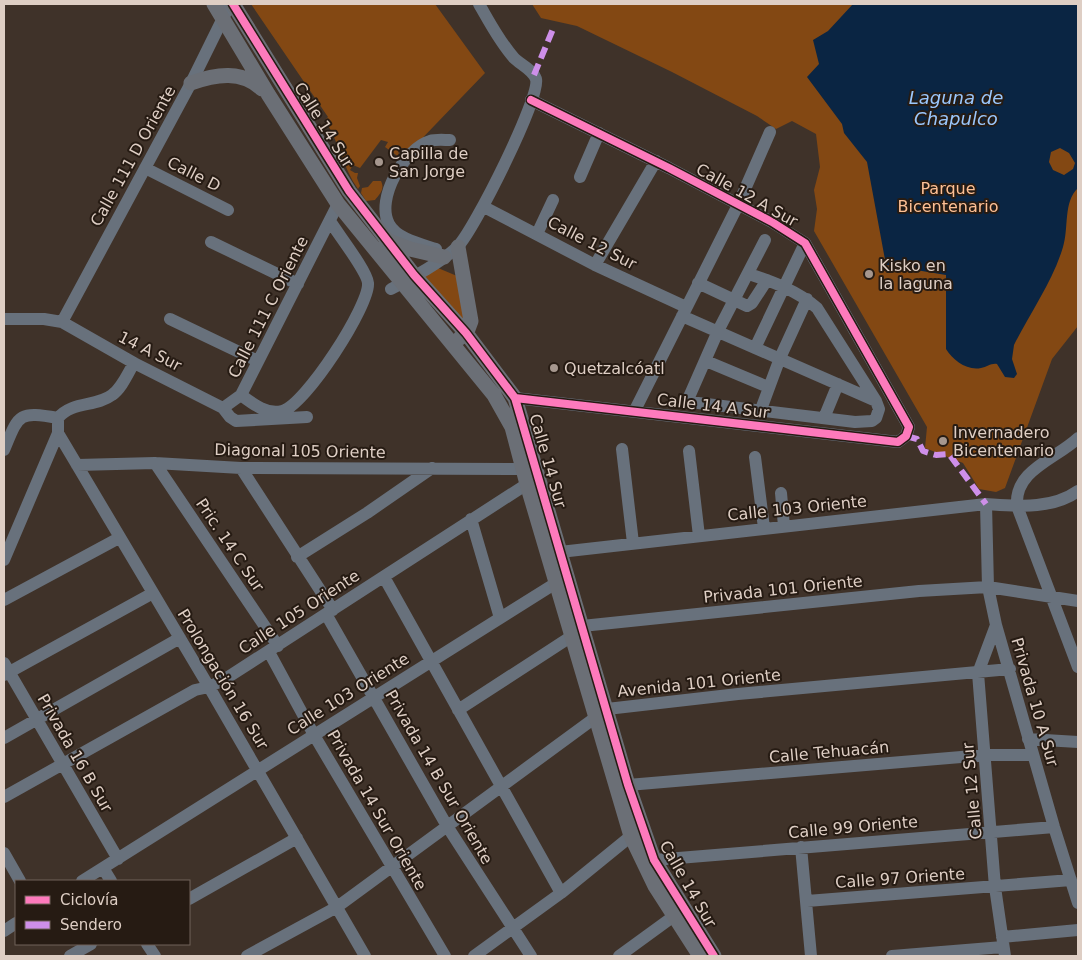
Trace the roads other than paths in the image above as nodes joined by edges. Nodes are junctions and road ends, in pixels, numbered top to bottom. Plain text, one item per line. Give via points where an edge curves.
1 (214, 4) edge
2 (232, 4) edge
3 (244, 4) edge
4 (479, 4) edge
5 (224, 21) junction
6 (191, 83) junction
7 (268, 94) junction
8 (531, 100) junction
9 (770, 132) dead end
10 (599, 133) junction
11 (450, 140) dead end
12 (656, 161) junction
13 (331, 162) junction
14 (145, 168) junction
15 (580, 177) dead end
16 (553, 200) dead end
17 (338, 204) junction
18 (738, 205) junction
19 (484, 207) junction
20 (228, 210) dead end
21 (330, 221) junction
22 (537, 234) junction
23 (385, 240) junction
24 (765, 240) dead end
25 (211, 242) dead end
26 (805, 243) junction
27 (450, 253) junction
28 (595, 265) junction
29 (748, 274) junction
30 (767, 280) junction
31 (402, 283) junction
32 (698, 283) junction
33 (298, 284) junction
34 (784, 288) junction
35 (807, 299) junction
36 (734, 300) junction
37 (684, 312) junction
38 (4, 319) edge
39 (170, 319) dead end
40 (62, 322) junction
41 (718, 331) junction
42 (466, 333) junction
43 (452, 344) junction
44 (755, 348) junction
45 (780, 358) junction
46 (258, 361) junction
47 (706, 361) junction
48 (134, 362) junction
49 (838, 384) junction
50 (768, 387) junction
51 (241, 395) junction
52 (515, 398) junction
53 (876, 401) junction
54 (635, 410) junction
55 (226, 412) junction
56 (760, 412) junction
57 (307, 417) dead end
58 (58, 418) junction
59 (824, 418) junction
60 (58, 433) junction
61 (906, 436) joint
62 (1078, 438) edge
63 (622, 449) dead end
64 (4, 450) edge
65 (689, 451) dead end
66 (755, 457) dead end
67 (155, 463) junction
68 (77, 465) junction
69 (241, 468) junction
70 (432, 468) junction
71 (523, 469) junction
72 (526, 484) junction
73 (1078, 491) edge
74 (781, 493) dead end
75 (986, 504) junction
76 (1016, 506) junction
77 (472, 519) junction
78 (784, 526) junction
79 (764, 528) junction
80 (698, 536) junction
81 (119, 538) junction
82 (633, 543) junction
83 (560, 552) junction
84 (297, 557) junction
85 (4, 560) edge
86 (384, 577) junction
87 (556, 584) junction
88 (988, 587) junction
89 (153, 593) junction
90 (1053, 599) junction
91 (4, 600) edge
92 (1078, 601) edge
93 (329, 612) junction
94 (500, 618) junction
95 (996, 625) junction
96 (577, 631) junction
97 (180, 638) junction
98 (273, 649) junction
99 (431, 661) junction
100 (1078, 667) edge
101 (1010, 669) junction
102 (5, 670) edge
103 (978, 673) junction
104 (209, 687) junction
105 (374, 697) junction
106 (458, 710) junction
107 (601, 713) junction
108 (36, 720) junction
109 (314, 735) junction
110 (4, 738) edge
111 (1028, 738) junction
112 (1078, 742) edge
113 (985, 755) junction
114 (1033, 755) junction
115 (61, 764) junction
116 (258, 770) junction
117 (628, 785) junction
118 (502, 786) junction
119 (4, 797) edge
120 (447, 826) junction
121 (1054, 827) junction
122 (992, 832) junction
123 (631, 836) junction
124 (297, 838) junction
125 (801, 847) junction
126 (4, 853) edge
127 (118, 859) junction
128 (654, 860) junction
129 (392, 866) junction
130 (103, 868) junction
131 (19, 880) edge
132 (84, 880) edge
133 (110, 880) edge
134 (1071, 880) junction
135 (995, 887) junction
136 (561, 893) junction
137 (190, 898) edge
138 (807, 901) junction
139 (1078, 903) edge
140 (337, 907) junction
141 (674, 916) junction
142 (15, 924) edge
143 (512, 929) junction
144 (1078, 930) edge
145 (4, 931) edge
146 (89, 945) edge
147 (148, 945) edge
148 (1003, 947) edge
149 (256, 954) edge
150 (70, 956) edge
151 (155, 956) edge
152 (365, 956) edge
153 (445, 956) edge
154 (474, 956) edge
155 (531, 956) edge
156 (620, 956) edge
157 (700, 956) edge
158 (714, 956) edge
159 (811, 956) edge
160 (892, 956) edge

1 - 5 main road, Calle 14 Sur
2 - 5 street, Calle 111 D Oriente
2 - 13 main road, Calle 14 Sur
3 - 13 main road via 322,131 329,146
4 - 8 street via 507,50 534,75 536,82
5 - 6 street, Calle 111 D Oriente
5 - 7 main road, Calle 14 Sur
6 - 7 main road via 214,76 235,76 256,83
6 - 14 street, Calle 111 D Oriente
7 - 17 main road, Calle 14 Sur
8 - 10 street, Calle 12 A Sur
8 - 19 street
9 - 18 street
10 - 12 street, Calle 12 A Sur
10 - 15 street
11 - 27 street via 431,140 409,156 391,182 386,211 389,225 401,235
12 - 18 street, Calle 12 A Sur
12 - 28 street
13 - 23 main road, Calle 14 Sur
14 - 20 street, Calle D
14 - 40 street, Calle 111 D Oriente
16 - 22 street
17 - 21 street, Calle 111 C Oriente
17 - 31 main road, Calle 14 Sur
18 - 26 street, Calle 12 A Sur
18 - 32 street
19 - 22 street, Calle 12 Sur
19 - 27 street
21 - 33 street, Calle 111 C Oriente
21 - 51 street via 366,276 368,284 361,305 332,358 297,402 283,411 267,411
22 - 28 street, Calle 12 Sur
23 - 27 main road via 410,250
23 - 31 main road, Calle 14 Sur
24 - 29 street
25 - 33 street
26 - 34 street
26 - 61 street, Calle 12 A Sur via 908,421
27 - 31 street
27 - 42 main road via 471,321
28 - 37 street, Calle 12 Sur
29 - 30 street
29 - 36 street
30 - 34 street
30 - 36 street via 748,305
31 - 42 main road, Calle 14 Sur
31 - 43 main road, Calle 14 Sur
32 - 36 street
32 - 37 street
33 - 46 street, Calle 111 C Oriente
34 - 35 street
34 - 44 street
35 - 45 street
35 - 53 street via 819,310
36 - 41 street
37 - 41 street, Calle 12 Sur
37 - 54 street
38 - 40 street
39 - 46 street
40 - 48 street, 14 A Sur
41 - 44 street, Calle 12 Sur
41 - 47 street
42 - 43 main road
42 - 52 main road, Calle 14 Sur
43 - 71 main road, Calle 14 Sur via 503,409 512,427
44 - 45 street, Calle 12 Sur
45 - 49 street, Calle 12 Sur
45 - 50 street
46 - 51 street, Calle 111 C Oriente
47 - 50 street
47 - 56 street via 689,397 690,402
48 - 55 street, 14 A Sur
48 - 58 street via 120,388 111,396 65,411
49 - 53 street, Calle 12 Sur
49 - 59 street
50 - 56 street
51 - 55 street, Calle 111 C Oriente
52 - 54 street, Calle 14 A Sur
52 - 83 main road, Calle 14 Sur
53 - 59 street via 879,414 872,421
54 - 61 street, Calle 14 A Sur via 898,442
55 - 57 street via 236,421
56 - 59 street
58 - 60 street
58 - 64 street via 28,414 21,417 14,425
60 - 68 street, Prolongación 16 Sur
60 - 85 street
62 - 76 street via 1024,479 1017,491
63 - 82 street
65 - 80 street
66 - 79 street
67 - 68 street, Diagonal 105 Oriente
67 - 69 street, Diagonal 105 Oriente
67 - 98 street, Pric. 14 C Sur
68 - 81 street, Prolongación 16 Sur
69 - 70 street, Diagonal 105 Oriente
69 - 84 street, Privada 14 B Sur Oriente
70 - 71 street, Diagonal 105 Oriente
70 - 84 street
71 - 72 main road, Calle 14 Sur
72 - 77 street, Calle 105 Oriente
72 - 87 main road, Calle 14 Sur
73 - 76 street, Calle 103 Oriente via 1038,506
74 - 78 street
75 - 76 street, Calle 103 Oriente
75 - 78 street, Calle 103 Oriente
75 - 88 street, Privada 10 A Sur
76 - 90 street
77 - 86 street, Calle 105 Oriente
77 - 94 street
78 - 79 street, Calle 103 Oriente
79 - 80 street, Calle 103 Oriente
80 - 82 street, Calle 103 Oriente
81 - 89 street, Prolongación 16 Sur
81 - 91 street
82 - 83 street, Calle 103 Oriente
83 - 96 main road, Calle 14 Sur
84 - 93 street, Privada 14 B Sur Oriente
86 - 93 street, Calle 105 Oriente
86 - 99 street
87 - 94 street, Calle 103 Oriente
87 - 96 main road, Calle 14 Sur
88 - 90 street, Privada 101 Oriente
88 - 95 street, Privada 10 A Sur
88 - 96 street, Privada 101 Oriente via 919,591
89 - 97 street, Prolongación 16 Sur
89 - 102 street
90 - 92 street, Privada 101 Oriente
90 - 100 street
93 - 98 street, Calle 105 Oriente
93 - 105 street, Privada 14 B Sur Oriente
94 - 99 street, Calle 103 Oriente
95 - 101 street, Privada 10 A Sur
95 - 103 street, Calle 12 Sur
96 - 106 street
96 - 107 main road, Calle 14 Sur
97 - 104 street, Prolongación 16 Sur
97 - 108 street
98 - 104 street, Calle 105 Oriente
98 - 109 street, Privada 14 Sur Oriente
99 - 105 street, Calle 103 Oriente
99 - 106 street
101 - 103 street, Avenida 101 Oriente
101 - 111 street, Privada 10 A Sur
102 - 108 street, Privada 16 B Sur
103 - 107 street, Avenida 101 Oriente via 748,693
103 - 113 street, Calle 12 Sur
104 - 115 street, Calle 105 Oriente via 195,690
104 - 116 street, Prolongación 16 Sur
105 - 109 street, Calle 103 Oriente
105 - 120 street, Privada 14 B Sur Oriente
106 - 118 street
107 - 117 main road, Calle 14 Sur
107 - 118 street, Avenida 101 Oriente
107 - 123 main road, Calle 14 Sur
108 - 110 street
108 - 115 street, Privada 16 B Sur
109 - 116 street, Calle 103 Oriente
109 - 129 street, Privada 14 Sur Oriente
111 - 112 street
111 - 114 street, Privada 10 A Sur
113 - 114 street, Calle Tehuacán
113 - 117 street, Calle Tehuacán
113 - 122 street, Calle 12 Sur
114 - 121 street, Privada 10 A Sur
115 - 119 street, Calle 105 Oriente
115 - 127 street, Privada 16 B Sur
116 - 124 street, Prolongación 16 Sur
116 - 127 street, Calle 103 Oriente
117 - 128 main road, Calle 14 Sur
118 - 120 street, Avenida 101 Oriente
118 - 136 street
120 - 129 street, Avenida 101 Oriente
120 - 143 street, Privada 14 B Sur Oriente
121 - 122 street, Calle 99 Oriente
121 - 134 street, Privada 10 A Sur
122 - 125 street, Calle 99 Oriente
122 - 135 street, Calle 12 Sur
123 - 136 street
123 - 141 main road, Calle 14 Sur via 654,886
124 - 137 street
124 - 140 street, Prolongación 16 Sur
125 - 128 street, Calle 99 Oriente
125 - 138 street
126 - 131 street
127 - 130 street, Calle 103 Oriente
128 - 158 main road, Calle 14 Sur
129 - 140 street, Avenida 101 Oriente
129 - 153 street, Privada 14 Sur Oriente
130 - 132 street, Calle 103 Oriente
130 - 133 street
134 - 135 street, Calle 97 Oriente
134 - 139 street, Privada 10 A Sur
135 - 138 street, Calle 97 Oriente
135 - 148 street, Calle 12 Sur
136 - 143 street
138 - 159 street
140 - 149 street, Avenida 101 Oriente
140 - 152 street, Prolongación 16 Sur
141 - 156 street
141 - 157 main road, Calle 14 Sur
142 - 145 street
143 - 154 street
143 - 155 street, Privada 14 B Sur Oriente
144 - 148 street
146 - 150 street
147 - 151 street
148 - 160 street

